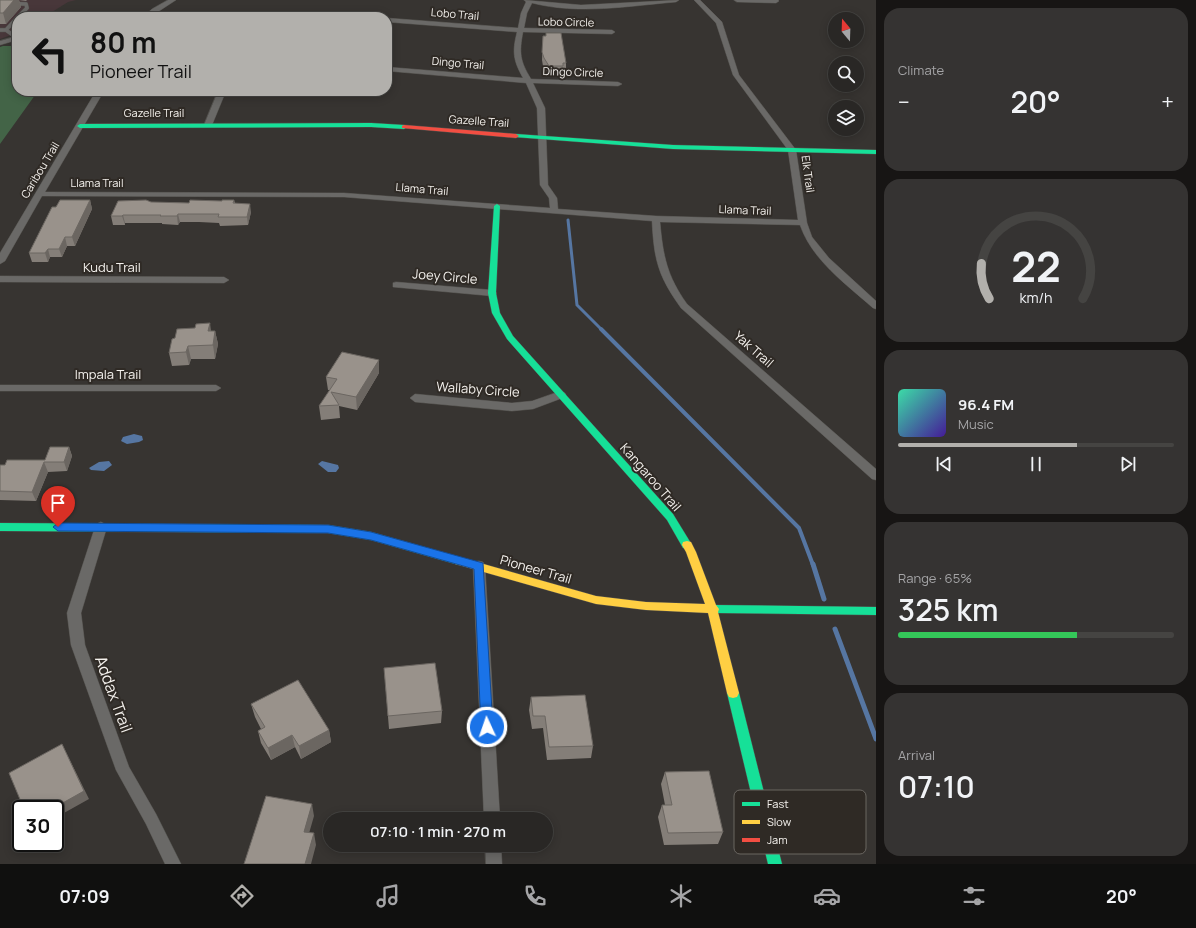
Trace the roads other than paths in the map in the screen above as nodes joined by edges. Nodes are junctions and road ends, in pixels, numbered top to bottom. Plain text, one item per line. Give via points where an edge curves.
1 (173, 0) edge
2 (529, 0) edge
3 (676, 0) edge
4 (697, 0) edge
5 (737, 0) edge
6 (776, 1) dead end
7 (0, 3) edge
8 (23, 12) edge
9 (153, 12) edge
10 (392, 20) edge
11 (12, 24) edge
12 (0, 30) edge
13 (6, 30) junction
14 (520, 30) junction
15 (612, 32) dead end
16 (12, 34) edge
17 (12, 39) edge
18 (0, 43) edge
19 (392, 69) edge
20 (527, 80) junction
21 (618, 84) dead end
22 (97, 96) edge
23 (220, 96) edge
24 (208, 125) junction
25 (80, 126) junction
26 (543, 137) junction
27 (792, 150) junction
28 (876, 152) edge
29 (39, 194) junction
30 (497, 206) junction
31 (554, 210) junction
32 (656, 219) junction
33 (802, 223) junction
34 (0, 261) edge
35 (0, 279) edge
36 (224, 280) dead end
37 (396, 285) dead end
38 (492, 293) junction
39 (876, 306) edge
40 (0, 388) edge
41 (216, 388) dead end
42 (561, 395) junction
43 (415, 398) dead end
44 (876, 476) edge
45 (0, 527) edge
46 (101, 527) junction
47 (479, 566) junction
48 (712, 608) junction
49 (876, 611) edge
50 (757, 790) edge
51 (492, 812) edge
52 (493, 852) edge
53 (773, 854) edge
54 (173, 864) edge
55 (494, 864) edge
56 (775, 864) edge

1 - 9 street
2 - 3 street via 582,7
2 - 14 street
4 - 27 street, Elk Trail via 719,22 736,76
5 - 6 street
7 - 8 lane via 26,4 27,8
10 - 14 street, Lobo Trail
11 - 13 lane
12 - 13 lane
13 - 16 lane
14 - 15 street, Lobo Circle
14 - 20 street via 517,57
17 - 18 street
19 - 20 street, Dingo Trail
20 - 21 street, Dingo Circle via 578,85
20 - 26 street via 541,108
22 - 25 street, Caribou Trail
23 - 24 street
24 - 25 street, Gazelle Trail
24 - 26 street, Gazelle Trail via 371,125
25 - 29 street, Caribou Trail
26 - 27 street, Gazelle Trail via 673,147
26 - 31 street via 544,185 553,198
27 - 28 street, Gazelle Trail
27 - 33 street, Elk Trail
29 - 30 street, Llama Trail via 344,195
29 - 34 street, Caribou Trail
30 - 31 street, Llama Trail
30 - 38 street, Kangaroo Trail
31 - 32 street, Llama Trail
32 - 33 street, Llama Trail
32 - 44 street, Yak Trail via 658,258 671,288 684,306
33 - 39 street, Elk Trail via 815,248
35 - 36 street, Kudu Trail
37 - 38 street, Joey Circle
38 - 42 street, Kangaroo Trail via 496,313 510,337
40 - 41 street, Impala Trail
42 - 43 street, Wallaby Circle via 533,405 512,407
42 - 48 street, Kangaroo Trail via 670,517 691,552
45 - 46 street, Pioneer Trail
46 - 47 street, Pioneer Trail via 328,529 371,536
46 - 54 street, Addax Trail via 74,613 78,645 123,770
47 - 48 street, Pioneer Trail via 596,600 646,606
47 - 51 street
48 - 49 street, Pioneer Trail
48 - 50 street, Kangaroo Trail
52 - 55 street
53 - 56 street, Kangaroo Trail

